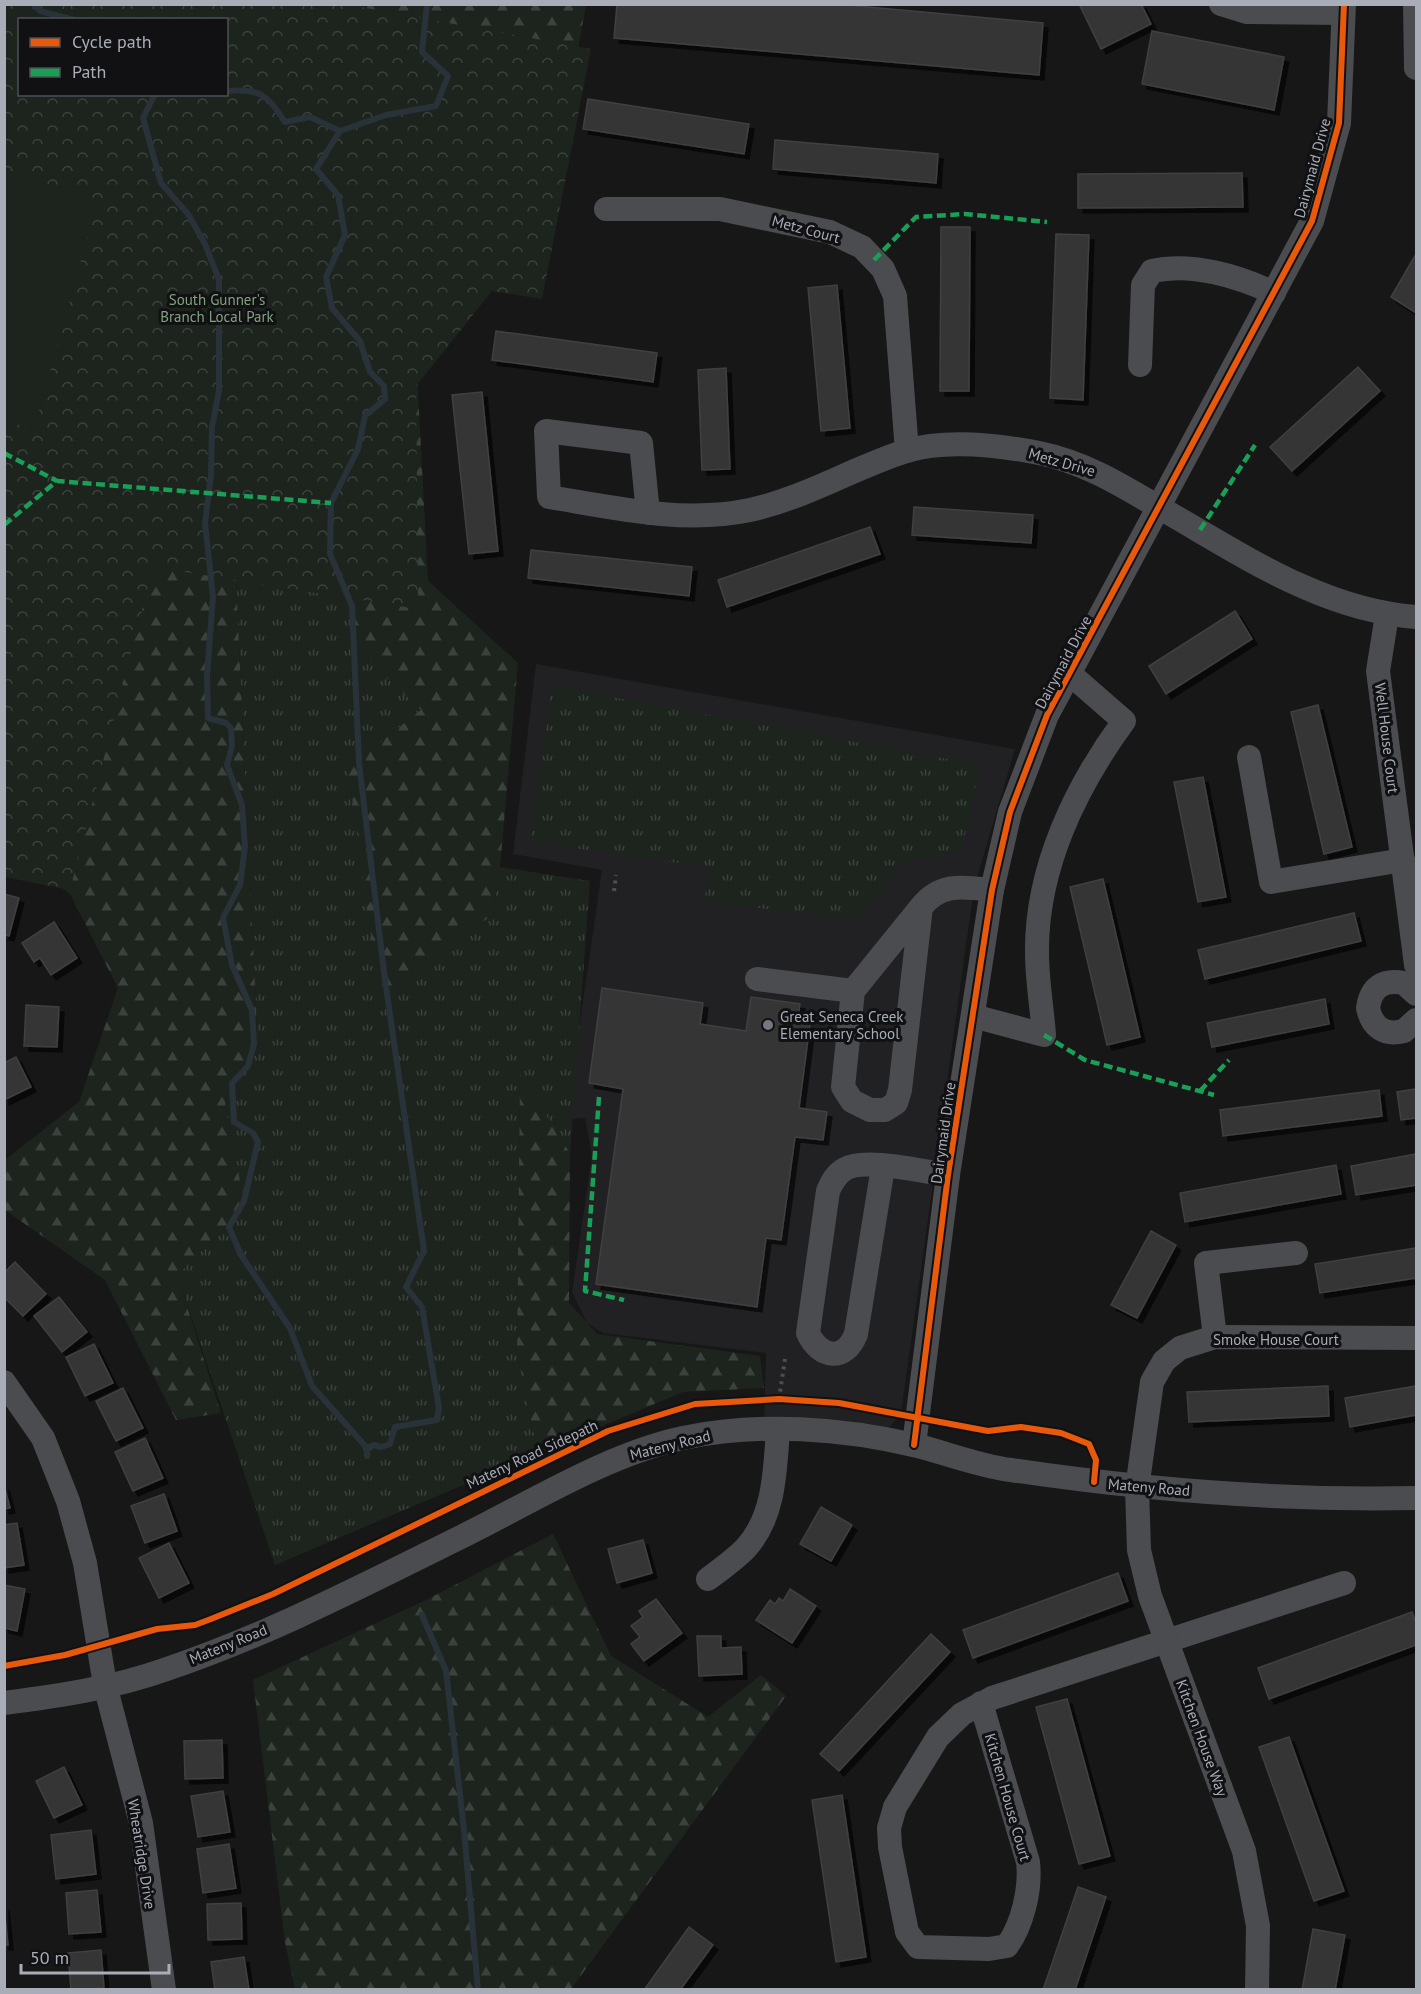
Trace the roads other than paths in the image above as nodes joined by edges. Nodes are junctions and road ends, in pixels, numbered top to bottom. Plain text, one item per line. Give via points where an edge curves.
1 (1221, 4) edge
2 (1414, 4) edge
3 (1344, 9) edge
4 (1416, 68) edge
5 (606, 208) dead end
6 (1274, 293) junction
7 (1140, 365) dead end
8 (907, 451) junction
9 (1160, 508) junction
10 (648, 513) junction
11 (1387, 615) junction
12 (1416, 617) edge
13 (1070, 674) junction
14 (1249, 757) dead end
15 (1403, 860) junction
16 (992, 890) junction
17 (921, 907) junction
18 (757, 979) dead end
19 (1415, 980) edge
20 (853, 991) junction
21 (973, 1016) junction
22 (1415, 1024) edge
23 (883, 1167) junction
24 (948, 1175) junction
25 (1296, 1253) dead end
26 (1215, 1337) junction
27 (1416, 1338) edge
28 (4, 1382) edge
29 (778, 1429) junction
30 (914, 1445) junction
31 (1137, 1488) junction
32 (1416, 1498) edge
33 (708, 1579) dead end
34 (1344, 1583) dead end
35 (1167, 1642) junction
36 (105, 1685) junction
37 (4, 1703) edge
38 (981, 1703) junction
39 (164, 1989) edge
40 (1257, 1989) edge

1 - 3 street via 1247,12
2 - 4 street
3 - 6 street, Dairymaid Drive via 1339,123 1312,221
5 - 8 street, Metz Court via 720,209 830,232 862,247 883,269 895,296
6 - 7 street via 1242,278 1170,267 1152,271 1143,285
6 - 9 street, Dairymaid Drive
8 - 9 street, Metz Drive via 950,445 1039,453 1102,473
8 - 10 street, Metz Drive via 823,486 752,509 711,516
9 - 11 street, Metz Drive via 1299,586 1341,603
9 - 13 street, Dairymaid Drive
10 - 10 street, Metz Drive via 549,497 546,431 641,443
11 - 12 street, Metz Drive
11 - 15 street, Well House Court via 1378,671
13 - 16 street, Dairymaid Drive via 1047,715 1010,812
13 - 21 street via 1124,721 1094,765 1051,857 1042,896 1037,953 1044,1035
14 - 15 street via 1271,882
15 - 19 street, Well House Court
16 - 17 street via 943,888
16 - 21 street, Dairymaid Drive
17 - 20 street
17 - 20 street via 903,1075 896,1102 885,1110 870,1110 852,1101 843,1087
18 - 20 street
19 - 22 street, Well House Court via 1383,983 1375,989 1368,1008 1376,1026 1384,1032 1395,1034
21 - 24 street, Dairymaid Drive
23 - 23 street via 860,1164 845,1168 828,1191 808,1334 814,1345 827,1354 851,1346 855,1334
23 - 24 street
24 - 30 street, Dairymaid Drive
25 - 26 street via 1206,1263
26 - 27 street, Smoke House Court
26 - 31 street, Smoke House Court via 1180,1348 1164,1361 1152,1382
28 - 36 street, Wheatridge Drive via 43,1438 68,1501 85,1563
29 - 30 street, Mateny Road via 850,1434
29 - 33 street via 774,1483 761,1525 745,1549
29 - 36 street, Mateny Road via 682,1438 628,1454 368,1583 240,1641 161,1671
30 - 31 street, Mateny Road via 1005,1469
31 - 32 street, Mateny Road via 1326,1500
31 - 35 street, Kitchen House Way via 1139,1550
34 - 35 street, Kitchen House Court
35 - 38 street, Kitchen House Court
35 - 40 street, Kitchen House Way via 1244,1851 1258,1926
36 - 37 street, Mateny Road via 66,1695
36 - 39 street, Wheatridge Drive via 141,1824
38 - 38 street, Kitchen House Court via 1030,1878 1015,1934 1007,1946 918,1947 907,1932 889,1828 895,1807 938,1737 962,1714

